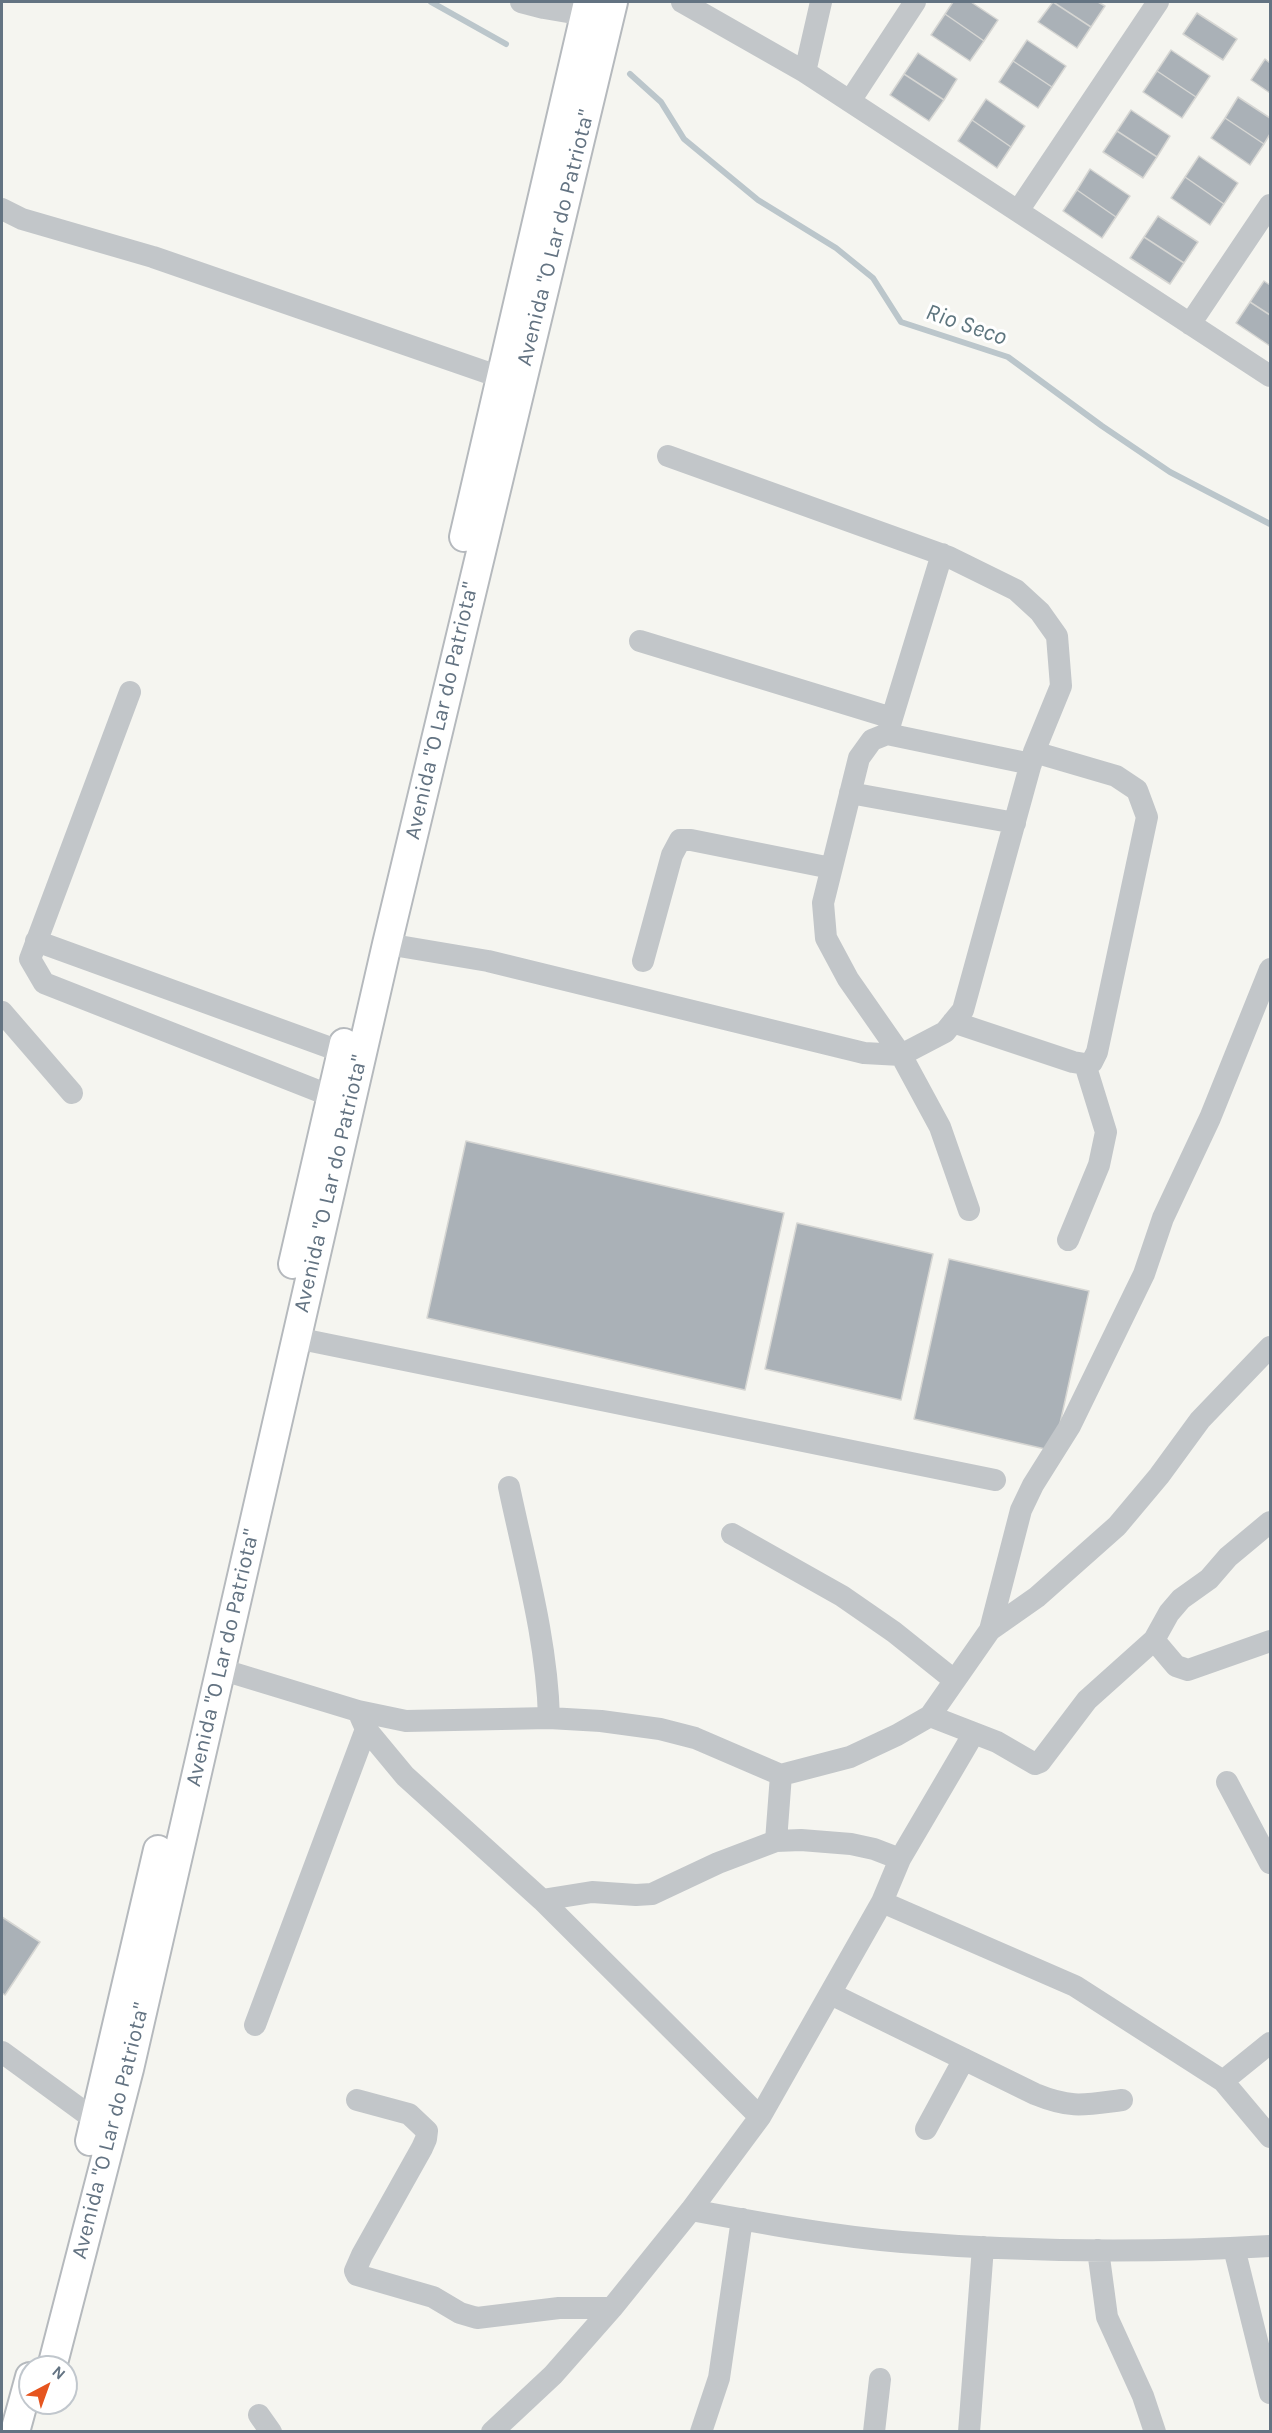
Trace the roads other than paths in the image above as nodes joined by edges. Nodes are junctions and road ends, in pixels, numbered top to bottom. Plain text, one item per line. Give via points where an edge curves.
1 (521, 2) edge
2 (613, 2) edge
3 (682, 2) edge
4 (821, 2) edge
5 (915, 2) edge
6 (1158, 2) edge
7 (589, 22) edge
8 (805, 72) junction
9 (580, 86) junction
10 (850, 101) junction
11 (1270, 205) edge
12 (2, 209) edge
13 (1018, 211) junction
14 (1190, 324) junction
15 (1270, 376) edge
16 (500, 377) junction
17 (668, 456) dead end
18 (942, 554) junction
19 (640, 641) dead end
20 (130, 692) dead end
21 (889, 726) junction
22 (1033, 758) junction
23 (850, 792) junction
24 (1015, 823) junction
25 (831, 868) junction
26 (36, 941) junction
27 (387, 944) junction
28 (643, 961) dead end
29 (1270, 969) edge
30 (2, 1012) edge
31 (953, 1022) junction
32 (342, 1052) junction
33 (901, 1055) junction
34 (1085, 1064) junction
35 (72, 1094) dead end
36 (331, 1096) junction
37 (969, 1210) dead end
38 (1068, 1240) dead end
39 (296, 1338) junction
40 (1270, 1347) edge
41 (995, 1480) dead end
42 (510, 1487) dead end
43 (1270, 1522) edge
44 (732, 1534) dead end
45 (990, 1630) junction
46 (1154, 1640) junction
47 (1270, 1641) edge
48 (220, 1669) junction
49 (954, 1680) junction
50 (930, 1716) junction
51 (549, 1718) junction
52 (362, 1720) junction
53 (974, 1733) junction
54 (781, 1775) junction
55 (1227, 1782) dead end
56 (776, 1841) junction
57 (900, 1859) junction
58 (1270, 1863) edge
59 (543, 1900) junction
60 (882, 1902) junction
61 (831, 1994) junction
62 (255, 2025) dead end
63 (1270, 2043) edge
64 (2, 2052) edge
65 (964, 2060) junction
66 (1223, 2081) junction
67 (357, 2100) dead end
68 (1122, 2100) dead end
69 (760, 2117) junction
70 (95, 2120) junction
71 (926, 2129) dead end
72 (1270, 2137) edge
73 (691, 2210) junction
74 (742, 2219) junction
75 (1270, 2246) edge
76 (983, 2247) junction
77 (1234, 2248) junction
78 (1098, 2250) junction
79 (612, 2308) junction
80 (36, 2355) edge
81 (55, 2355) edge
82 (879, 2379) dead end
83 (1270, 2393) edge
84 (20, 2415) edge
85 (39, 2415) edge
86 (15, 2432) edge
87 (35, 2432) edge
88 (492, 2432) edge
89 (701, 2432) edge
90 (874, 2432) edge
91 (969, 2432) edge
92 (1155, 2432) edge

1 - 7 street
2 - 7 main road, Avenida "O Lar do Patriota"
3 - 8 street
4 - 8 street
5 - 10 street
6 - 13 street
7 - 9 main road, Avenida "O Lar do Patriota"
8 - 10 street
9 - 16 main road, Avenida "O Lar do Patriota"
9 - 27 main road, Avenida "O Lar do Patriota"
10 - 13 street
11 - 14 street
12 - 16 street via 22,219 153,257
13 - 14 street
14 - 15 street
16 - 32 main road, Avenida "O Lar do Patriota" via 413,766
17 - 18 street
18 - 21 street
18 - 22 street via 1016,590 1040,612 1057,636 1061,686
19 - 21 street
20 - 26 street
21 - 22 street
21 - 23 street via 859,758
22 - 24 street
22 - 34 street via 1116,776 1137,790 1147,818 1097,1052 1092,1062
23 - 24 street
23 - 25 street
24 - 31 street via 963,1010
25 - 28 street via 680,840 672,855
25 - 33 street via 823,903 826,938 848,980
26 - 32 street
26 - 36 street via 30,959 44,983
27 - 33 street via 488,961 864,1053
27 - 39 main road, Avenida "O Lar do Patriota"
29 - 45 street via 1210,1118 1163,1218 1144,1274 1070,1426 1021,1510
30 - 35 street
31 - 33 street via 945,1032
31 - 34 street
32 - 36 main road, Avenida "O Lar do Patriota"
33 - 37 street via 940,1127
34 - 38 street via 1106,1132 1099,1165
36 - 70 main road, Avenida "O Lar do Patriota"
39 - 41 street
39 - 48 main road, Avenida "O Lar do Patriota"
40 - 45 street via 1200,1420 1117,1526 1037,1598
42 - 51 street via 543,1649
43 - 46 street via 1228,1557 1209,1579 1181,1599
44 - 49 street via 842,1596
45 - 49 street
46 - 47 street via 1176,1666 1188,1670
46 - 53 street via 1087,1700 1035,1764
48 - 52 street
48 - 81 main road, Avenida "O Lar do Patriota" via 129,2069
49 - 50 street
50 - 53 street
50 - 54 street via 850,1758
51 - 52 street
51 - 54 street via 660,1729 695,1738
52 - 59 street via 405,1776
52 - 62 street
53 - 57 street
54 - 56 street
55 - 58 street
56 - 57 street via 851,1844
56 - 59 street via 652,1894 592,1892
57 - 60 street
59 - 69 street
60 - 61 street
60 - 66 street via 1075,1986
61 - 65 street
61 - 69 street
63 - 66 street
64 - 70 street
65 - 68 street via 1060,2104 1081,2106
65 - 71 street
66 - 72 street
67 - 79 street via 409,2114 427,2131 422,2148 355,2271 357,2275 433,2297 468,2317 558,2308
69 - 73 street
70 - 80 main road, Avenida "O Lar do Patriota"
73 - 74 street
73 - 79 street
74 - 76 street via 806,2231
74 - 89 street via 719,2378
75 - 77 street
76 - 78 street
76 - 91 street
77 - 78 street
77 - 83 street
78 - 92 street via 1107,2316
79 - 88 street via 553,2375
82 - 90 street
84 - 86 main road
85 - 87 main road

